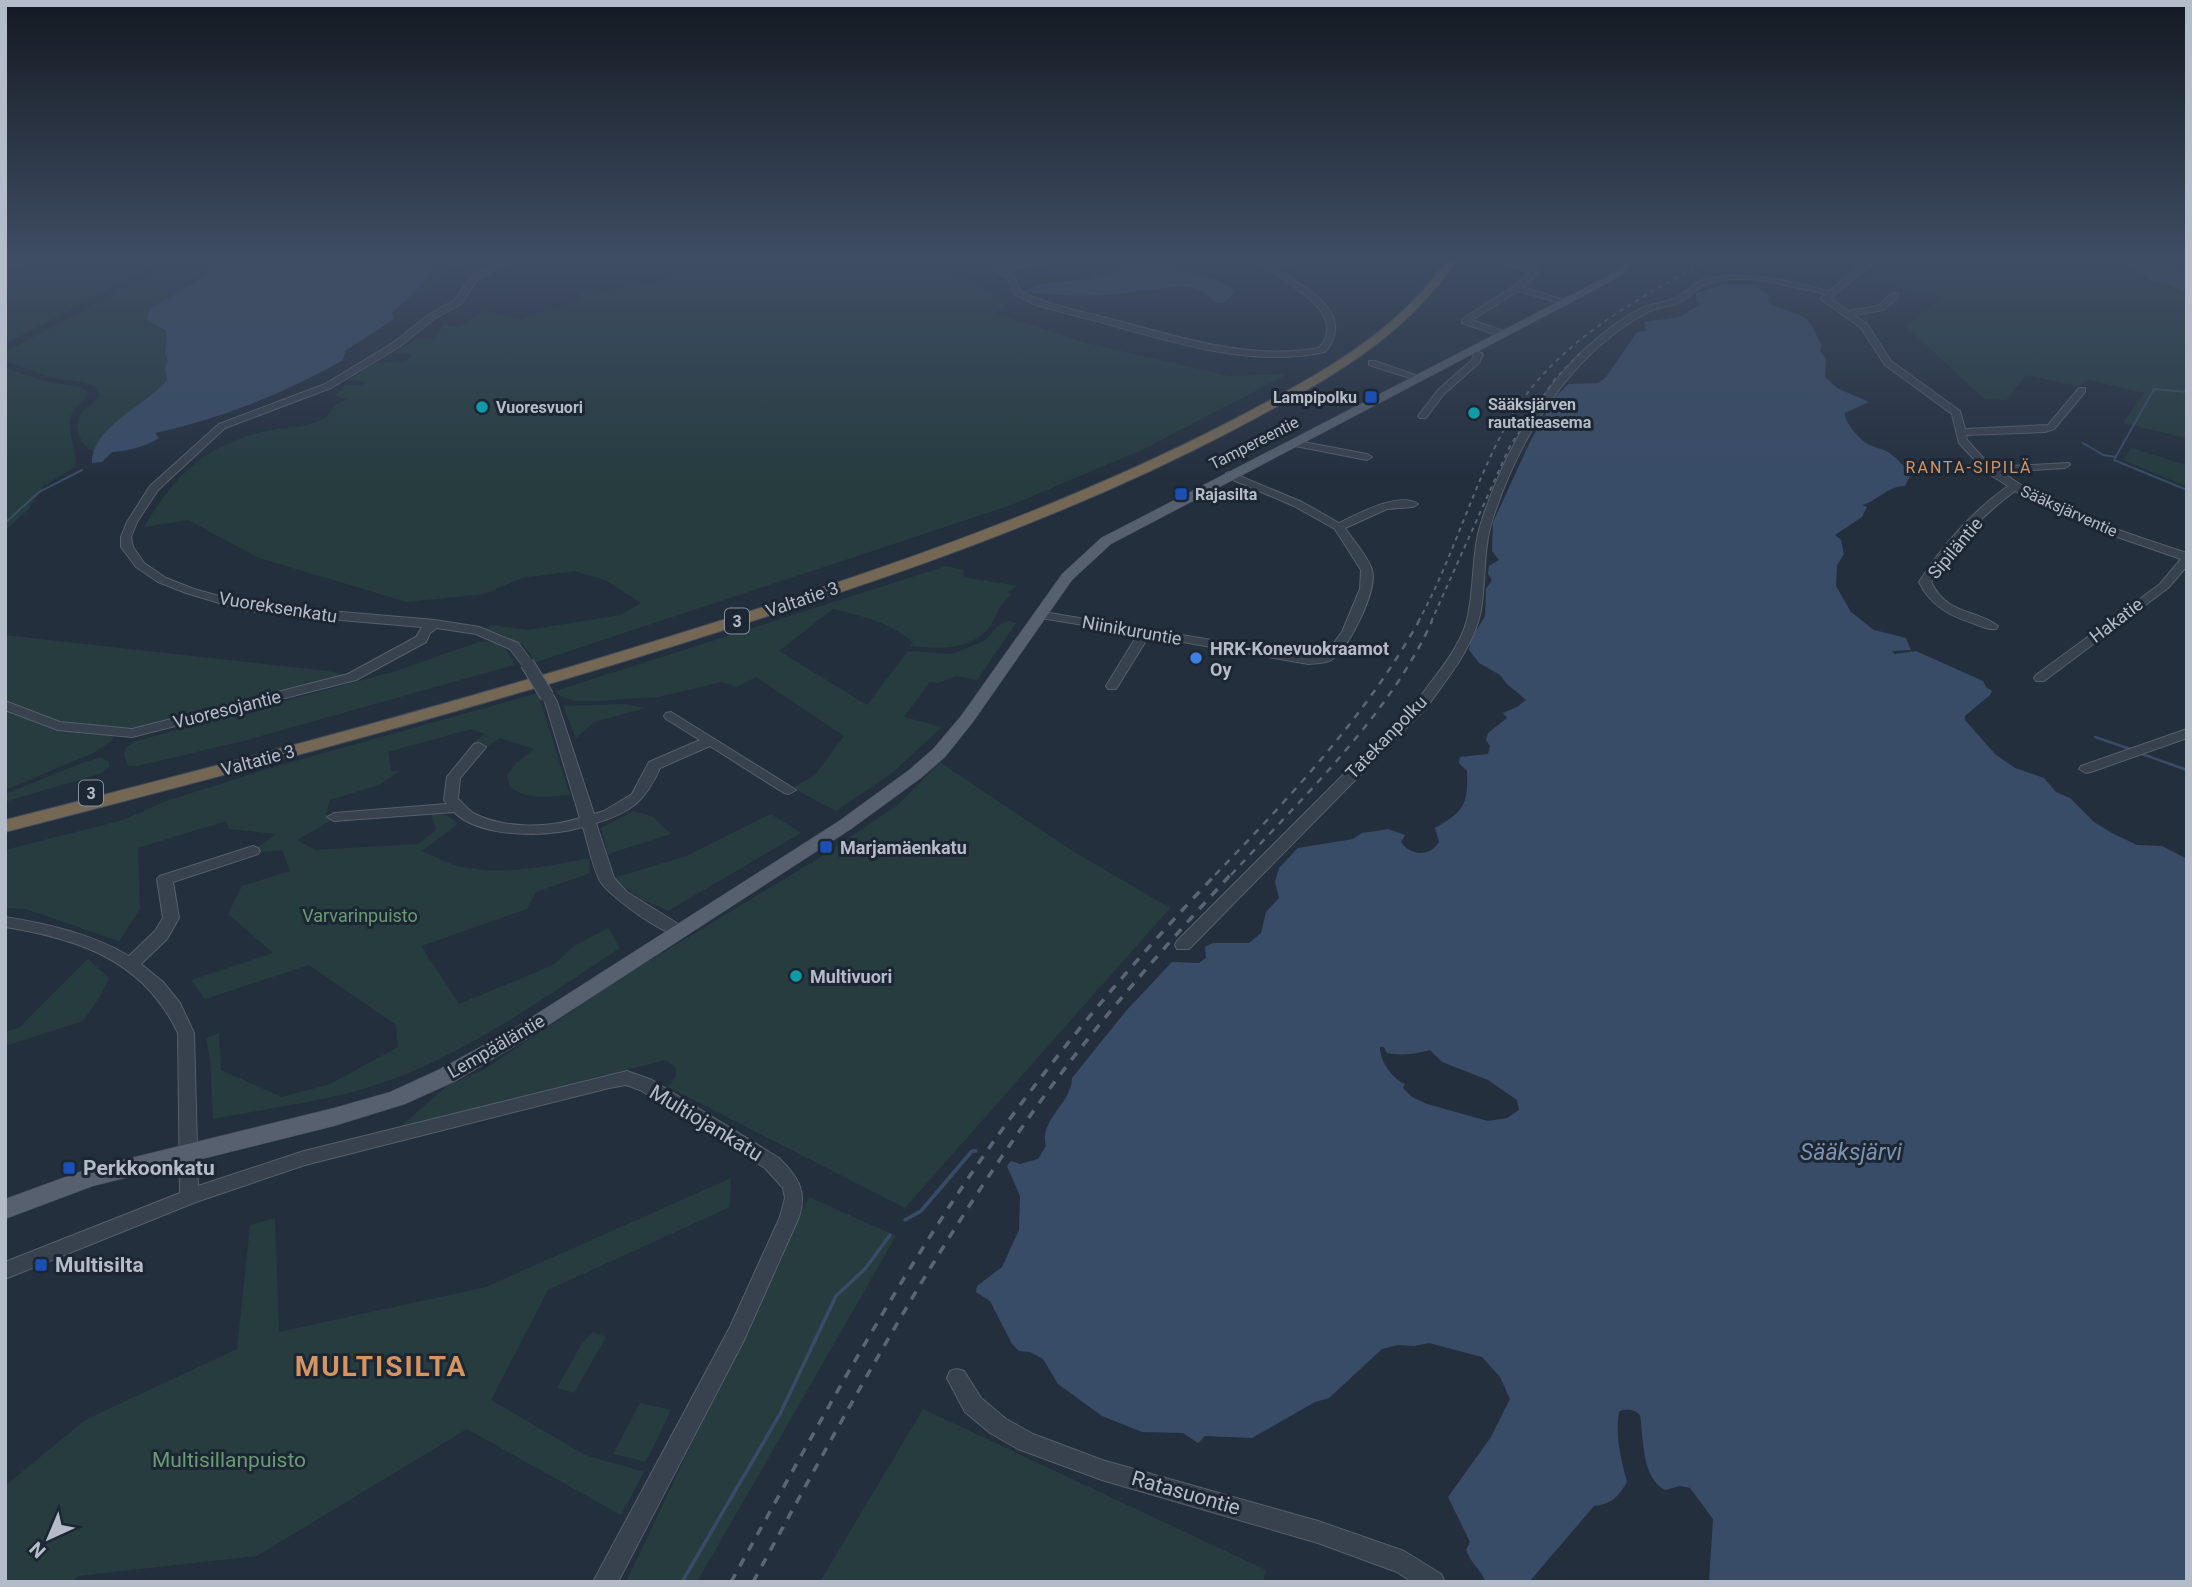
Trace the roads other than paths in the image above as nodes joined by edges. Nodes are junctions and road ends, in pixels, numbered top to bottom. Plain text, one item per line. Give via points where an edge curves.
1 (411, 333) edge
2 (1151, 333) edge
3 (1333, 333) edge
4 (1367, 333) edge
5 (1382, 333) edge
6 (1611, 333) edge
7 (1869, 333) edge
8 (1503, 334) edge
9 (1470, 351) junction
10 (1372, 363) dead end
11 (1419, 377) junction
12 (2082, 390) dead end
13 (1423, 416) dead end
14 (1960, 432) junction
15 (1293, 443) junction
16 (1367, 457) dead end
17 (2065, 465) dead end
18 (1990, 470) junction
19 (1230, 475) junction
20 (2014, 487) junction
21 (1413, 504) dead end
22 (1339, 527) junction
23 (2187, 557) edge
24 (1041, 614) junction
25 (435, 624) junction
26 (1992, 626) dead end
27 (1145, 633) junction
28 (2040, 678) dead end
29 (1112, 686) dead end
30 (5, 705) edge
31 (671, 716) dead end
32 (2187, 733) edge
33 (710, 741) junction
34 (479, 747) dead end
35 (930, 762) joint
36 (2086, 769) dead end
37 (789, 790) dead end
38 (457, 807) junction
39 (5, 814) edge
40 (334, 817) dead end
41 (589, 821) junction
42 (5, 826) edge
43 (253, 851) dead end
44 (5, 922) edge
45 (677, 931) junction
46 (1183, 945) dead end
47 (129, 966) junction
48 (189, 1151) junction
49 (188, 1198) junction
50 (5, 1209) edge
51 (5, 1271) edge
52 (957, 1378) dead end
53 (606, 1580) edge
54 (1433, 1582) edge

1 - 25 street, Vuoreksenkatu via 328,386 217,429 154,488 126,537 127,547 150,574 216,599 283,611
2 - 3 street via 1299,354 1322,350
4 - 39 highway, Valtatie 3 / 3 via 1339,355 1244,410 1048,500 870,567 668,633 411,708
5 - 42 highway, Valtatie 3 / 3 via 1304,386 1128,476 1002,528 788,605 559,676
6 - 46 street, Tatekanpolku via 1593,346 1543,404 1515,454 1486,525 1472,625 1441,677 1422,704
7 - 14 street, Sääksjärventie via 1888,363 1957,413
8 - 9 main road, Tampereentie
9 - 11 main road, Tampereentie
9 - 13 street via 1479,354 1476,361 1441,392
10 - 11 street
11 - 15 main road, Tampereentie
12 - 14 street via 2051,427
14 - 18 street, Sääksjärventie via 1962,441
15 - 16 street
15 - 19 main road, Tampereentie
17 - 18 street
18 - 20 street, Sääksjärventie
19 - 22 street, Niinikuruntie
19 - 24 main road, Tampereentie via 1106,541 1076,566
20 - 23 street, Sääksjärventie via 2110,531
20 - 26 street, Sipiläntie via 1958,541 1926,582 1931,597
21 - 22 street via 1385,506
22 - 27 street, Niinikuruntie via 1369,579 1348,633 1331,655 1308,660
23 - 28 street, Hakatie via 2164,586
24 - 27 street, Niinikuruntie
24 - 35 main road, Tampereentie via 967,719
25 - 30 street, Vuoresojantie via 424,631 422,639 352,677 132,733 58,726
25 - 41 street, Vuoreksenkatu, bridge via 497,636 514,646 551,702
27 - 29 street
31 - 33 street
32 - 36 street
33 - 37 street
33 - 41 street via 654,765 637,797 619,810
34 - 38 street via 460,765 452,781
35 - 45 main road, Lempääläntie via 887,797
38 - 40 street
38 - 41 street via 477,822 508,830 543,830
41 - 45 street, Vuoreksenkatu via 610,885
43 - 47 street via 165,879 171,918
44 - 47 street via 72,936
45 - 48 main road, Lempääläntie via 520,1034 422,1088 334,1117
47 - 48 street via 173,1002 187,1033
48 - 49 street
48 - 50 main road, Lempääläntie via 90,1177
49 - 51 street, Multiojankatu
49 - 53 street, Multiojankatu via 304,1158 627,1078 772,1163 793,1188 794,1200 773,1255
52 - 54 street, Ratasuontie via 972,1405 1026,1442 1102,1470 1318,1532 1404,1563

